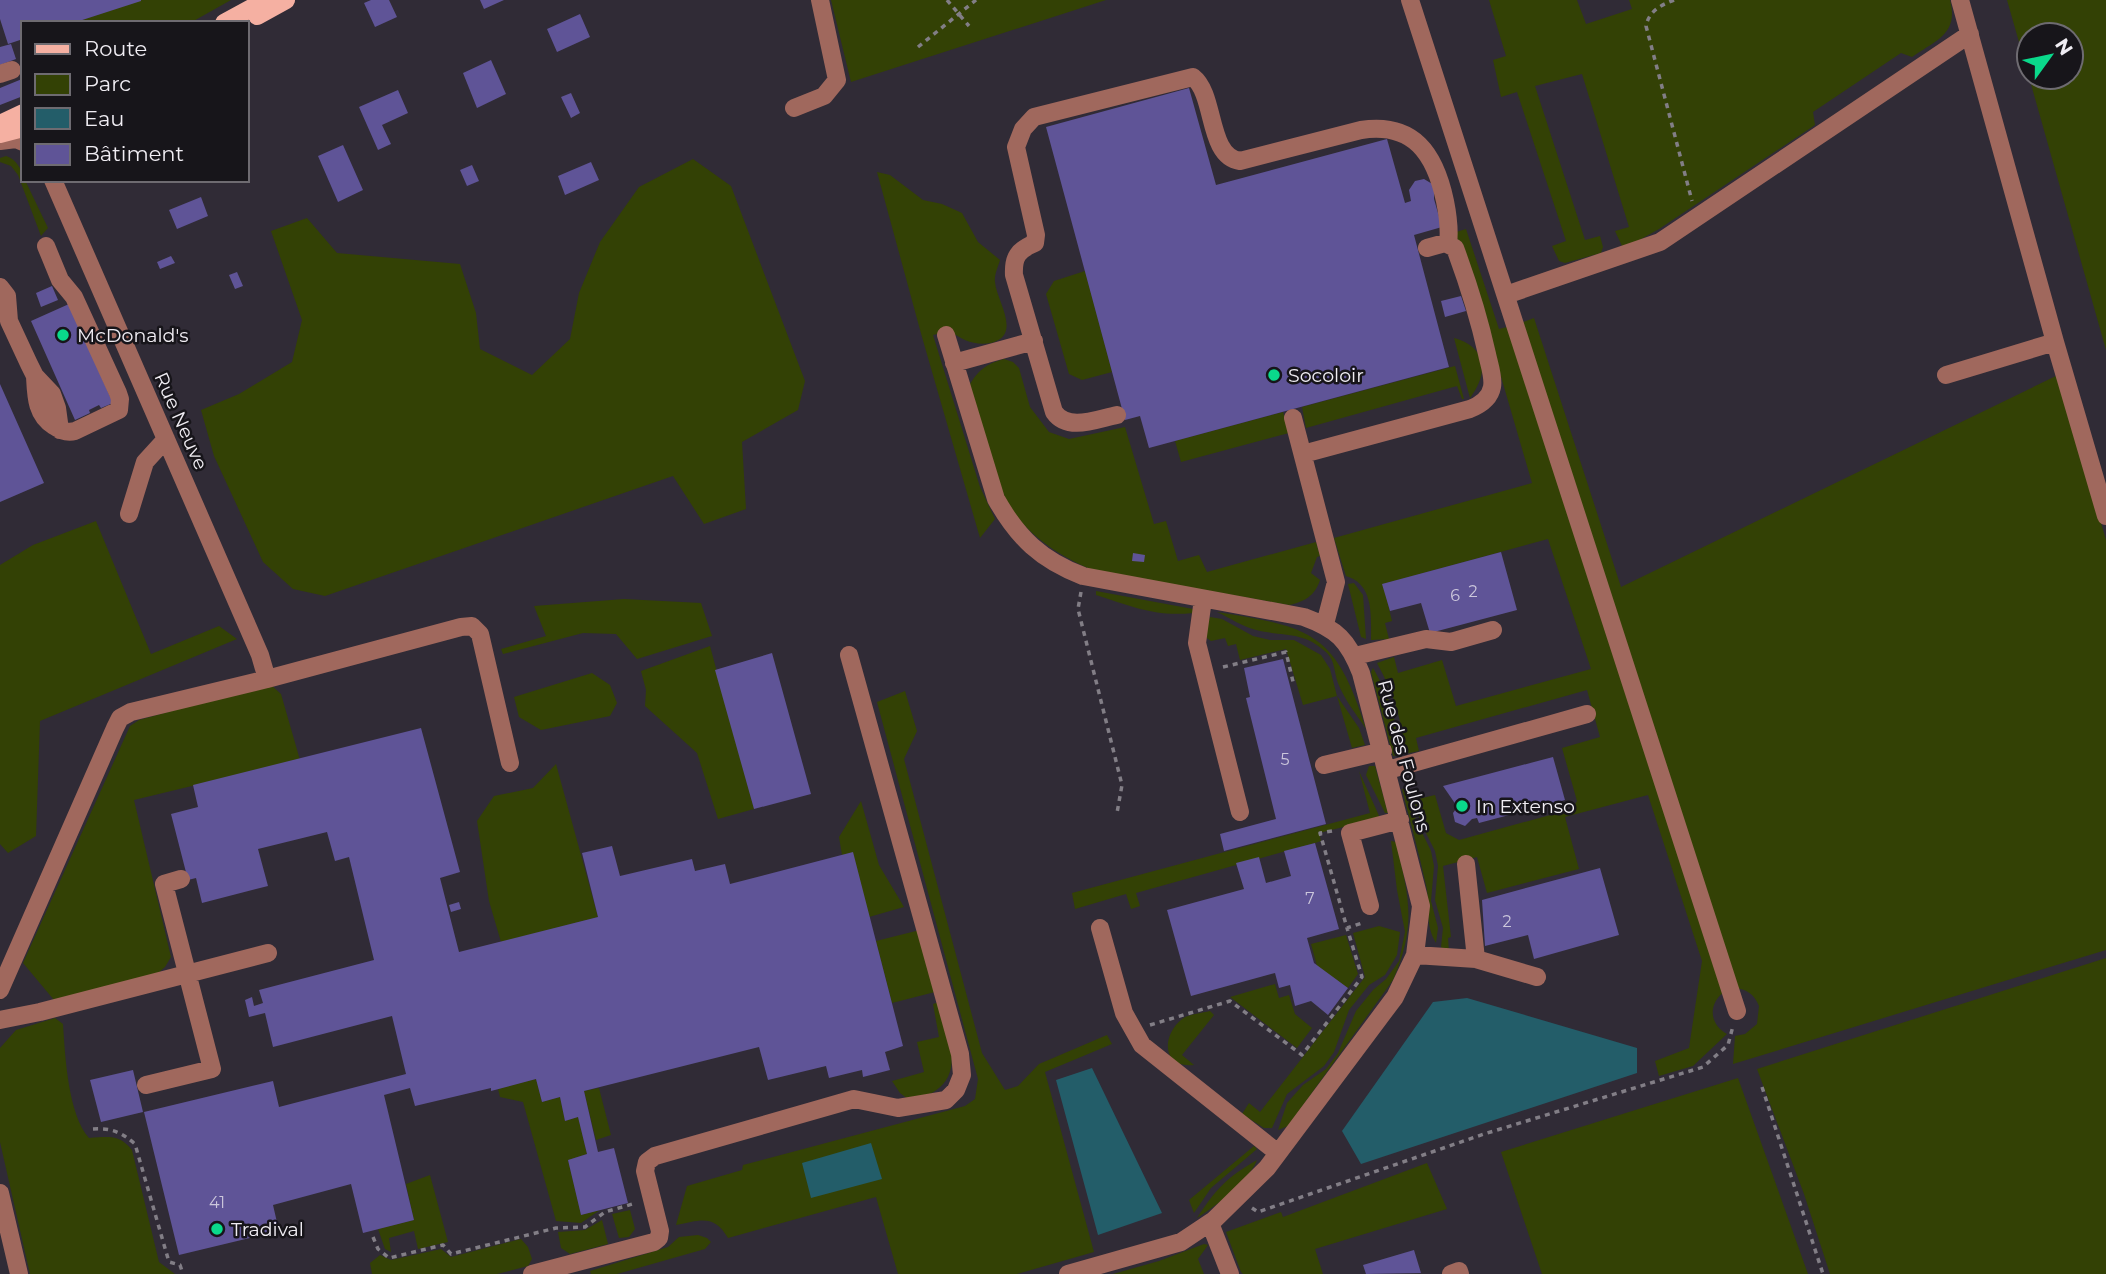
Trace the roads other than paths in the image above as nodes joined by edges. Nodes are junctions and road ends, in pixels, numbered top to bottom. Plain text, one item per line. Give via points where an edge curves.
1 (266, 0) edge
2 (286, 0) edge
3 (820, 0) edge
4 (1410, 0) edge
5 (1960, 0) edge
6 (228, 21) edge
7 (248, 21) edge
8 (1970, 34) junction
9 (794, 108) dead end
10 (21, 114) edge
11 (0, 124) edge
12 (21, 129) edge
13 (0, 134) edge
14 (0, 141) edge
15 (21, 141) edge
16 (54, 182) edge
17 (1448, 244) junction
18 (46, 246) dead end
19 (1427, 248) dead end
20 (0, 287) edge
21 (1506, 295) junction
22 (946, 335) dead end
23 (1034, 341) junction
24 (2055, 342) junction
25 (954, 363) junction
26 (1946, 374) dead end
27 (1116, 415) dead end
28 (1293, 418) dead end
29 (166, 439) junction
30 (1303, 454) junction
31 (129, 514) dead end
32 (2106, 516) edge
33 (1203, 599) junction
34 (1325, 624) junction
35 (1493, 630) dead end
36 (849, 655) dead end
37 (1355, 656) junction
38 (267, 679) junction
39 (1587, 715) dead end
40 (1383, 751) junction
41 (510, 763) dead end
42 (1324, 765) dead end
43 (1388, 770) junction
44 (1240, 812) dead end
45 (1400, 820) junction
46 (1466, 864) dead end
47 (181, 879) dead end
48 (1370, 906) dead end
49 (1100, 928) dead end
50 (268, 953) dead end
51 (1415, 956) junction
52 (1476, 959) junction
53 (188, 975) junction
54 (1537, 977) dead end
55 (0, 990) edge
56 (1737, 1011) road end
57 (0, 1020) edge
58 (146, 1085) dead end
59 (1278, 1153) junction
60 (0, 1193) edge
61 (1210, 1223) junction
62 (19, 1274) edge
63 (532, 1274) edge
64 (1068, 1274) edge
65 (1230, 1274) edge
66 (1451, 1274) edge
67 (1460, 1274) edge

1 - 6 main road
2 - 7 main road
3 - 9 street via 837,80 824,96
4 - 21 street
5 - 8 street
8 - 21 street via 1660,243
8 - 24 street
10 - 11 main road
12 - 13 main road
14 - 15 street
16 - 29 street, Rue Neuve
17 - 19 street
17 - 23 street via 1450,229 1441,182 1415,139 1374,128 1234,160 1216,136 1204,88 1193,77 1184,78 1042,114 1023,129 1016,155 1036,234 1035,243 1017,254 1014,275
17 - 30 street via 1455,248 1476,306 1492,373 1488,397 1470,410
18 - 20 street via 120,400 116,413 69,433 43,417 36,401 35,376 9,321 8,296
21 - 56 street
22 - 25 street, Rue des Foulons
23 - 25 street
23 - 27 street via 1059,418 1075,424
24 - 26 street
24 - 32 street
25 - 33 street, Rue des Foulons via 996,499 1026,541 1060,567 1083,576
28 - 30 street
29 - 31 street via 145,463
29 - 38 street, Rue Neuve via 261,655
30 - 34 street via 1336,582
33 - 34 street, Rue des Foulons
33 - 44 street via 1197,643
34 - 37 street, Rue des Foulons
35 - 37 street via 1451,642 1426,639
36 - 63 street via 956,1041 962,1075 956,1090 946,1100 898,1108 854,1099 655,1156 645,1171 659,1238
37 - 40 street, Rue des Foulons
38 - 41 street via 472,626 480,634
38 - 55 street via 120,718
39 - 43 street
40 - 42 street
40 - 43 street, Rue des Foulons
43 - 45 street, Rue des Foulons
45 - 48 street via 1350,833
45 - 51 street, Rue des Foulons via 1421,906
46 - 52 street
47 - 53 street via 164,884
49 - 59 street via 1124,1013 1142,1045
50 - 53 street
51 - 52 street
51 - 59 street, Rue des Foulons via 1395,997
52 - 54 street
53 - 57 street
53 - 58 street via 212,1069
59 - 61 street, Rue des Foulons
60 - 62 street
61 - 64 street, Rue des Foulons via 1181,1242
61 - 65 street
66 - 67 street

